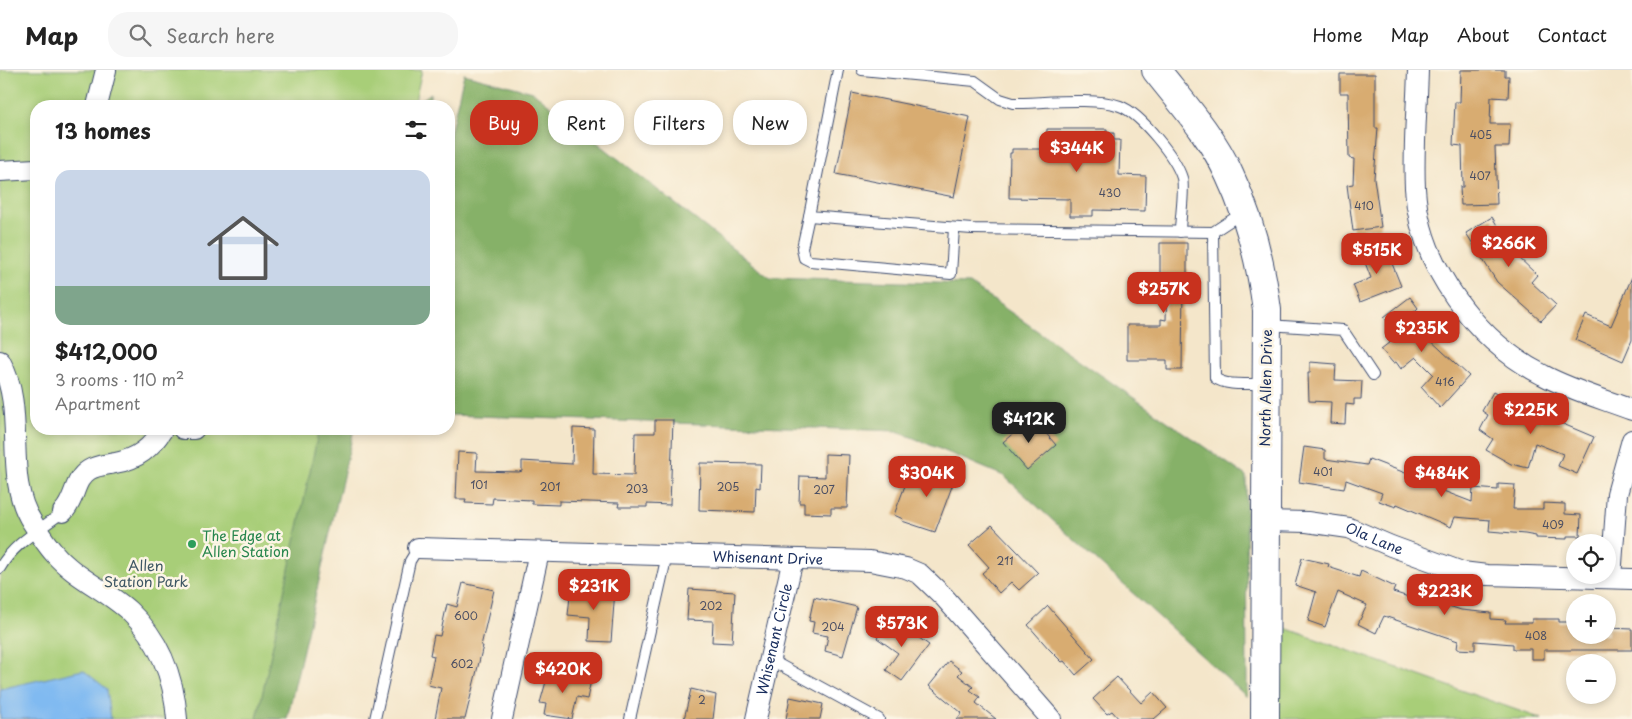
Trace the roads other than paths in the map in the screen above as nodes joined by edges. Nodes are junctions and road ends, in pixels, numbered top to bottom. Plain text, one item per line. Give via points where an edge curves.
1 (106, 70) edge
2 (838, 70) edge
3 (862, 70) edge
4 (1418, 70) edge
5 (1157, 74) edge
6 (98, 100) edge
7 (30, 169) edge
8 (0, 171) edge
9 (1243, 213) junction
10 (809, 216) junction
11 (954, 228) junction
12 (1180, 232) junction
13 (1213, 232) junction
14 (1267, 325) junction
15 (0, 361) edge
16 (1374, 375) dead end
17 (1266, 384) junction
18 (1632, 410) edge
19 (159, 435) edge
20 (1632, 440) edge
21 (63, 512) joint
22 (1265, 521) junction
23 (37, 529) junction
24 (1614, 534) edge
25 (418, 548) joint
26 (539, 552) junction
27 (667, 555) junction
28 (793, 559) junction
29 (0, 568) edge
30 (1566, 577) edge
31 (1616, 578) edge
32 (1632, 579) edge
33 (769, 659) junction
34 (1048, 718) edge
35 (177, 719) edge
36 (375, 719) edge
37 (502, 719) edge
38 (630, 719) edge
39 (756, 719) edge
40 (879, 719) edge
41 (1265, 719) edge

1 - 6 street
2 - 10 lane
3 - 12 lane via 975,81 1000,99 1013,103 1103,102 1122,106 1141,120 1173,161 1182,180
4 - 18 street via 1415,189 1422,229 1439,270 1468,315 1515,357 1544,375
5 - 9 street, North Allen Drive via 1198,123 1229,173
7 - 8 street
9 - 13 lane
9 - 14 street, North Allen Drive via 1262,272
10 - 11 lane
10 - 11 lane via 802,248 804,258 810,261 941,274 951,274
11 - 12 lane
12 - 13 lane
13 - 17 lane via 1215,378 1220,382
14 - 16 lane via 1343,330
14 - 17 street, North Allen Drive
15 - 23 street via 14,406 22,498
17 - 22 street, North Allen Drive
19 - 21 street via 154,444 132,459 88,471 80,478 73,499
20 - 24 street via 1617,494
21 - 23 lane
22 - 30 street, Ola Lane via 1307,522 1348,528 1462,572
22 - 41 street, North Allen Drive
23 - 29 lane
23 - 35 street via 55,555 129,612 155,643 175,691
25 - 26 street, Whisenant Drive
25 - 36 lane via 410,561
26 - 27 street, Whisenant Drive
26 - 37 street
27 - 28 street, Whisenant Drive
27 - 38 lane
28 - 33 street, Whisenant Circle
28 - 34 street, Whisenant Drive via 870,561 920,574 944,597
31 - 32 street, Ola Lane
33 - 39 street, Whisenant Circle
33 - 40 lane

